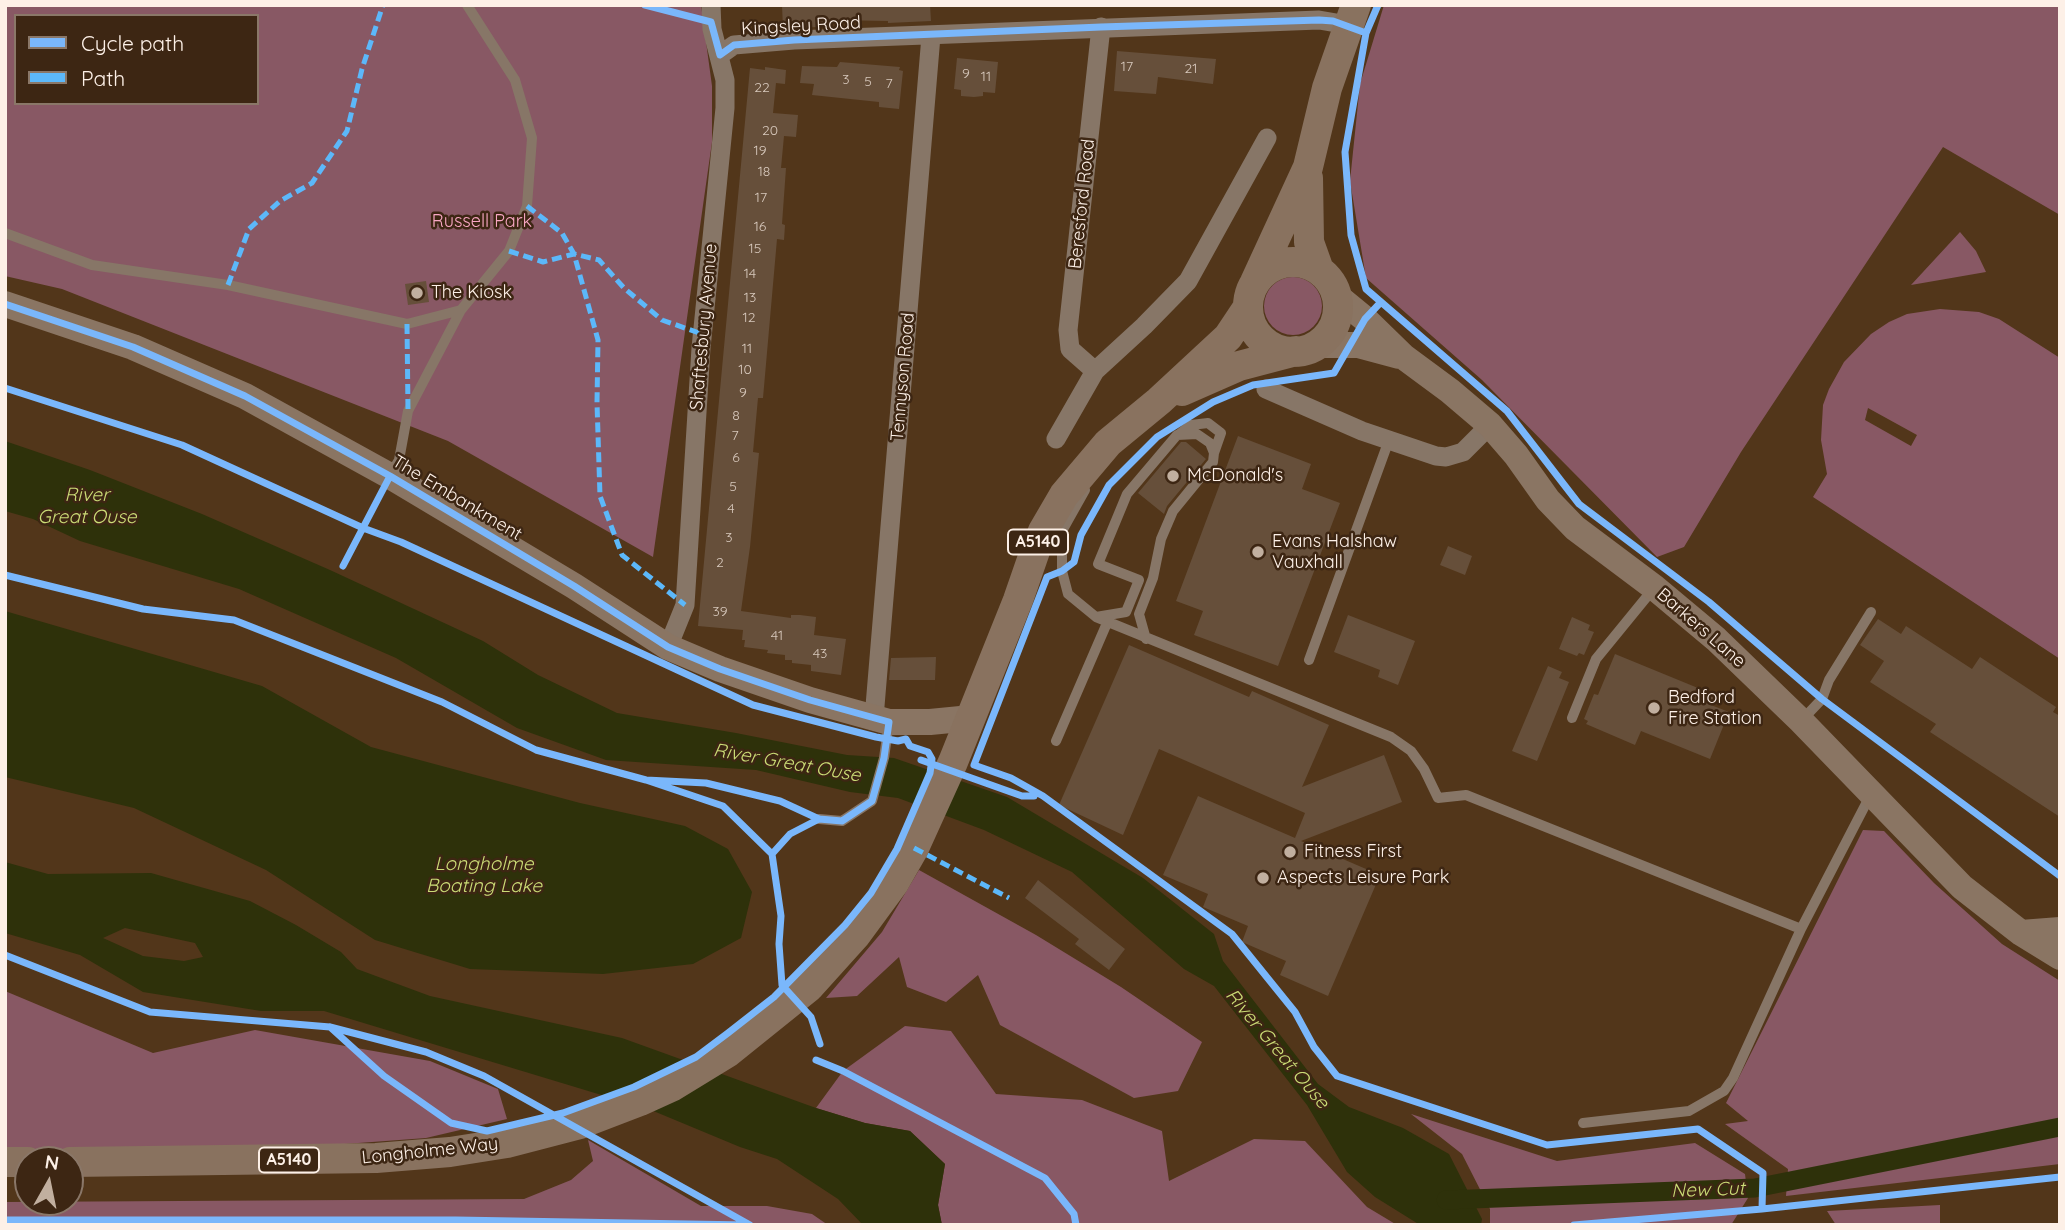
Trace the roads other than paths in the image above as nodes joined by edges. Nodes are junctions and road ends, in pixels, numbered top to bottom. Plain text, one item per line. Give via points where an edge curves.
1 (467, 5) edge
2 (710, 5) edge
3 (1352, 15) edge
4 (1101, 27) junction
5 (931, 36) junction
6 (720, 55) junction
7 (1267, 138) dead end
8 (1308, 167) junction
9 (5, 233) edge
10 (1319, 271) junction
11 (1252, 295) junction
12 (1336, 296) junction
13 (5, 304) edge
14 (461, 310) junction
15 (1306, 348) junction
16 (1404, 357) junction
17 (1095, 371) junction
18 (1266, 389) dead end
19 (1159, 401) junction
20 (1490, 425) junction
21 (1177, 435) junction
22 (1056, 439) dead end
23 (1389, 440) junction
24 (1108, 443) junction
25 (1214, 453) junction
26 (390, 476) junction
27 (1655, 588) junction
28 (1871, 612) dead end
29 (1096, 617) junction
30 (1107, 624) junction
31 (1146, 639) junction
32 (668, 647) junction
33 (1309, 660) dead end
34 (971, 718) junction
35 (1572, 718) dead end
36 (881, 720) junction
37 (1801, 721) junction
38 (1056, 741) dead end
39 (1871, 793) junction
40 (820, 819) dead end
41 (1801, 929) junction
42 (2060, 930) edge
43 (2021, 933) junction
44 (2060, 957) edge
45 (1583, 1123) dead end
46 (84, 1162) edge

1 - 14 lane via 515,80 532,138 527,206 509,251
2 - 6 street, Shaftesbury Avenue
3 - 4 street, Kingsley Road
3 - 8 main road, A5140 via 1327,88
4 - 5 street, Kingsley Road
4 - 17 street, Beresford Road via 1068,330 1070,349
5 - 6 street, Kingsley Road via 734,45
5 - 36 street, Tennyson Road
6 - 32 street, Shaftesbury Avenue via 725,108 701,348 685,605
7 - 17 street via 1188,281
8 - 10 main road, A5140 via 1309,242
8 - 11 main road, A5140
9 - 14 lane via 92,265 228,285 407,324
10 - 11 main road via 1309,265 1285,263 1265,272
10 - 12 main road
11 - 15 main road via 1255,330 1263,339 1273,346
11 - 19 main road, A5140 via 1228,337
12 - 15 main road via 1336,318 1325,338
12 - 16 street, Barkers Lane
13 - 26 street, The Embankment via 133,347 245,396
14 - 26 lane via 408,411 399,460
15 - 16 street, Barkers Lane via 1359,345
15 - 19 main road, A5140 via 1239,366
16 - 20 street, Barkers Lane
17 - 22 street
18 - 23 street
19 - 24 main road, A5140
20 - 23 street via 1463,452 1446,457
20 - 27 street, Barkers Lane via 1574,528
21 - 25 lane via 1197,434 1210,443
21 - 25 lane via 1191,425 1208,423 1221,433
21 - 29 lane via 1128,494 1098,564 1139,580 1126,611
23 - 33 lane
24 - 29 lane via 1062,531 1062,571 1068,594
24 - 34 main road, A5140 via 1079,475 1043,531
25 - 31 lane via 1213,462 1173,511 1161,539 1139,614
26 - 32 street, The Embankment
27 - 35 lane via 1596,659
27 - 37 street, Barkers Lane
28 - 37 lane via 1822,699
29 - 30 lane
30 - 31 lane
30 - 38 lane
31 - 41 lane via 1391,737 1424,769 1438,798 1466,794
32 - 36 street, The Embankment via 784,691
34 - 36 street, The Embankment
34 - 46 main road, Longholme Way / A5140 via 927,821 876,910 808,987 691,1076 600,1117 507,1143 450,1152 376,1158
36 - 40 lane via 884,758 872,801 842,821
37 - 39 street, Barkers Lane
39 - 41 lane
39 - 43 street, Barkers Lane via 1962,887
41 - 45 lane via 1732,1078 1718,1096 1689,1111
42 - 43 street
43 - 44 street, Barkers Lane

